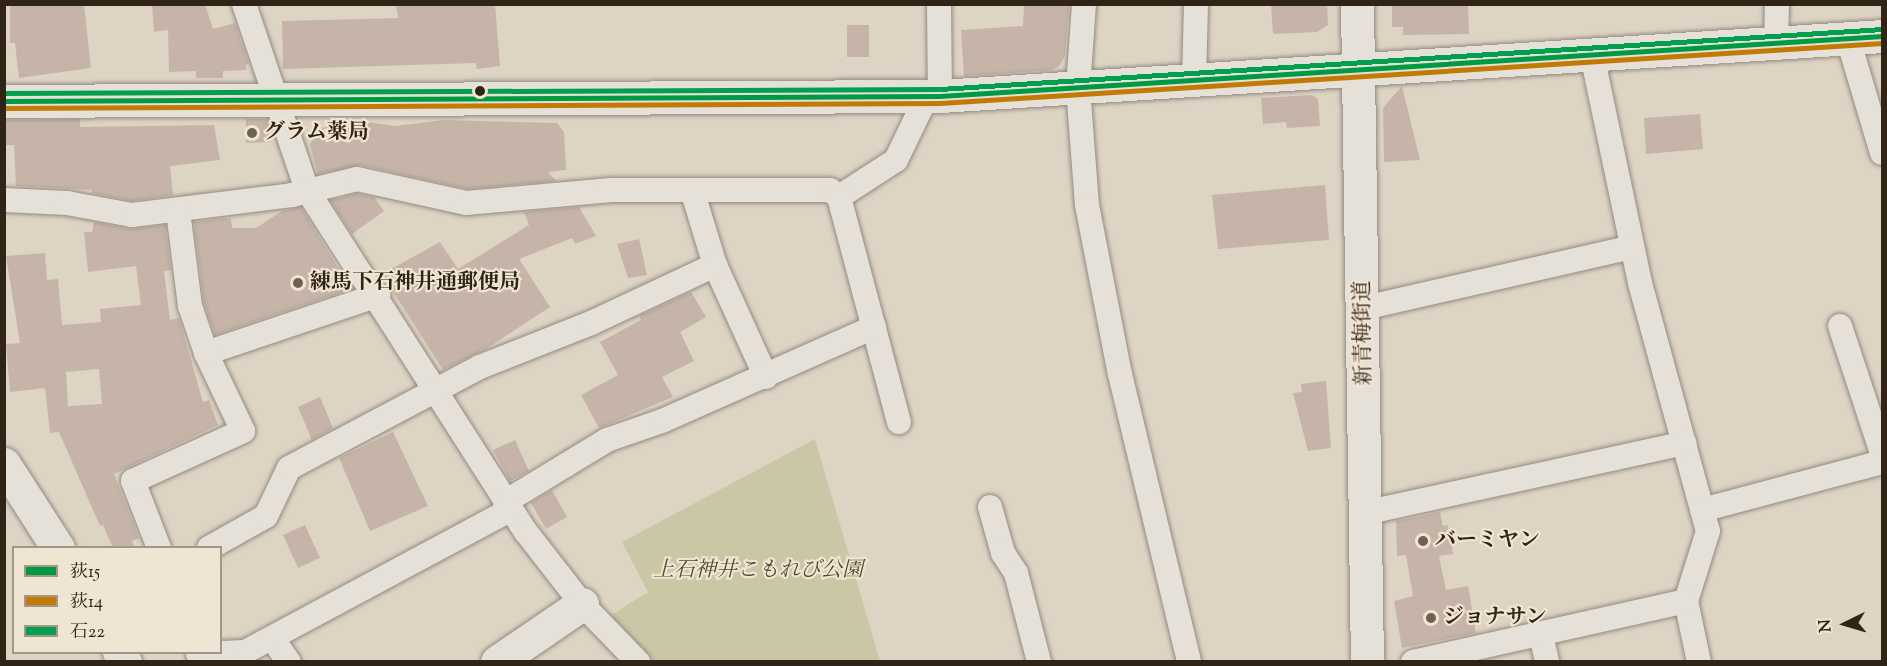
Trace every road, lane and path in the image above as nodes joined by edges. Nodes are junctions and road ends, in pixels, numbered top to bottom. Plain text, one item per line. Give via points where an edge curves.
1 (244, 4) edge
2 (939, 4) edge
3 (1084, 4) edge
4 (1196, 4) edge
5 (1358, 4) edge
6 (1777, 4) edge
7 (1882, 36) edge
8 (1848, 39) junction
9 (1776, 44) junction
10 (1592, 55) junction
11 (1359, 71) junction
12 (1194, 81) junction
13 (1078, 88) junction
14 (934, 96) junction
15 (278, 99) junction
16 (4, 101) edge
17 (1882, 153) edge
18 (307, 190) junction
19 (692, 190) junction
20 (839, 197) junction
21 (4, 200) edge
22 (178, 211) junction
23 (1632, 248) junction
24 (716, 265) junction
25 (378, 295) junction
26 (1364, 308) junction
27 (1840, 326) dead end
28 (874, 327) junction
29 (206, 353) junction
30 (766, 377) junction
31 (434, 389) junction
32 (898, 422) dead end
33 (1684, 443) junction
34 (1882, 453) edge
35 (1882, 462) edge
36 (4, 464) edge
37 (508, 506) junction
38 (990, 507) dead end
39 (1702, 510) junction
40 (1364, 513) junction
41 (57, 546) edge
42 (158, 546) edge
43 (213, 546) edge
44 (1686, 601) junction
45 (582, 604) junction
46 (1541, 634) junction
47 (272, 638) junction
48 (222, 653) edge
49 (289, 662) edge
50 (497, 662) edge
51 (638, 662) edge
52 (1039, 662) edge
53 (1189, 662) edge
54 (1367, 662) edge
55 (1413, 662) edge
56 (1547, 662) edge
57 (1699, 662) edge

1 - 15 street
2 - 14 street
3 - 13 street
4 - 12 street
5 - 11 main road, 新青梅街道
6 - 9 street
7 - 8 main road
8 - 9 main road
8 - 17 street
9 - 10 main road
10 - 11 main road
10 - 23 street
11 - 12 main road
11 - 26 main road, 新青梅街道
12 - 13 main road
13 - 14 main road
13 - 53 street via 1087,205 1101,289
14 - 15 main road
14 - 20 street via 896,160
15 - 16 main road
15 - 18 street
18 - 19 street via 357,179 466,203 611,190
18 - 22 street
18 - 25 street
19 - 20 street via 830,190
19 - 24 street
20 - 28 street
21 - 22 street via 67,203 132,215
22 - 29 street via 190,306
23 - 26 street
23 - 33 street
24 - 30 street
24 - 31 street
25 - 29 street
25 - 31 street
26 - 40 main road, 新青梅街道
27 - 34 street
28 - 30 street
28 - 32 street
29 - 42 street via 243,431 133,481
30 - 37 street via 662,422 607,440
31 - 37 street
31 - 43 street via 289,468 266,516
33 - 39 street
33 - 40 street
35 - 39 street
36 - 41 main road
37 - 45 street
37 - 47 street
38 - 52 street via 1004,553 1016,573
39 - 44 street via 1708,531
40 - 54 main road, 新青梅街道
44 - 46 street
44 - 57 street
45 - 50 main road
45 - 51 street
46 - 55 street
46 - 56 street
47 - 48 street via 246,652
47 - 49 street

